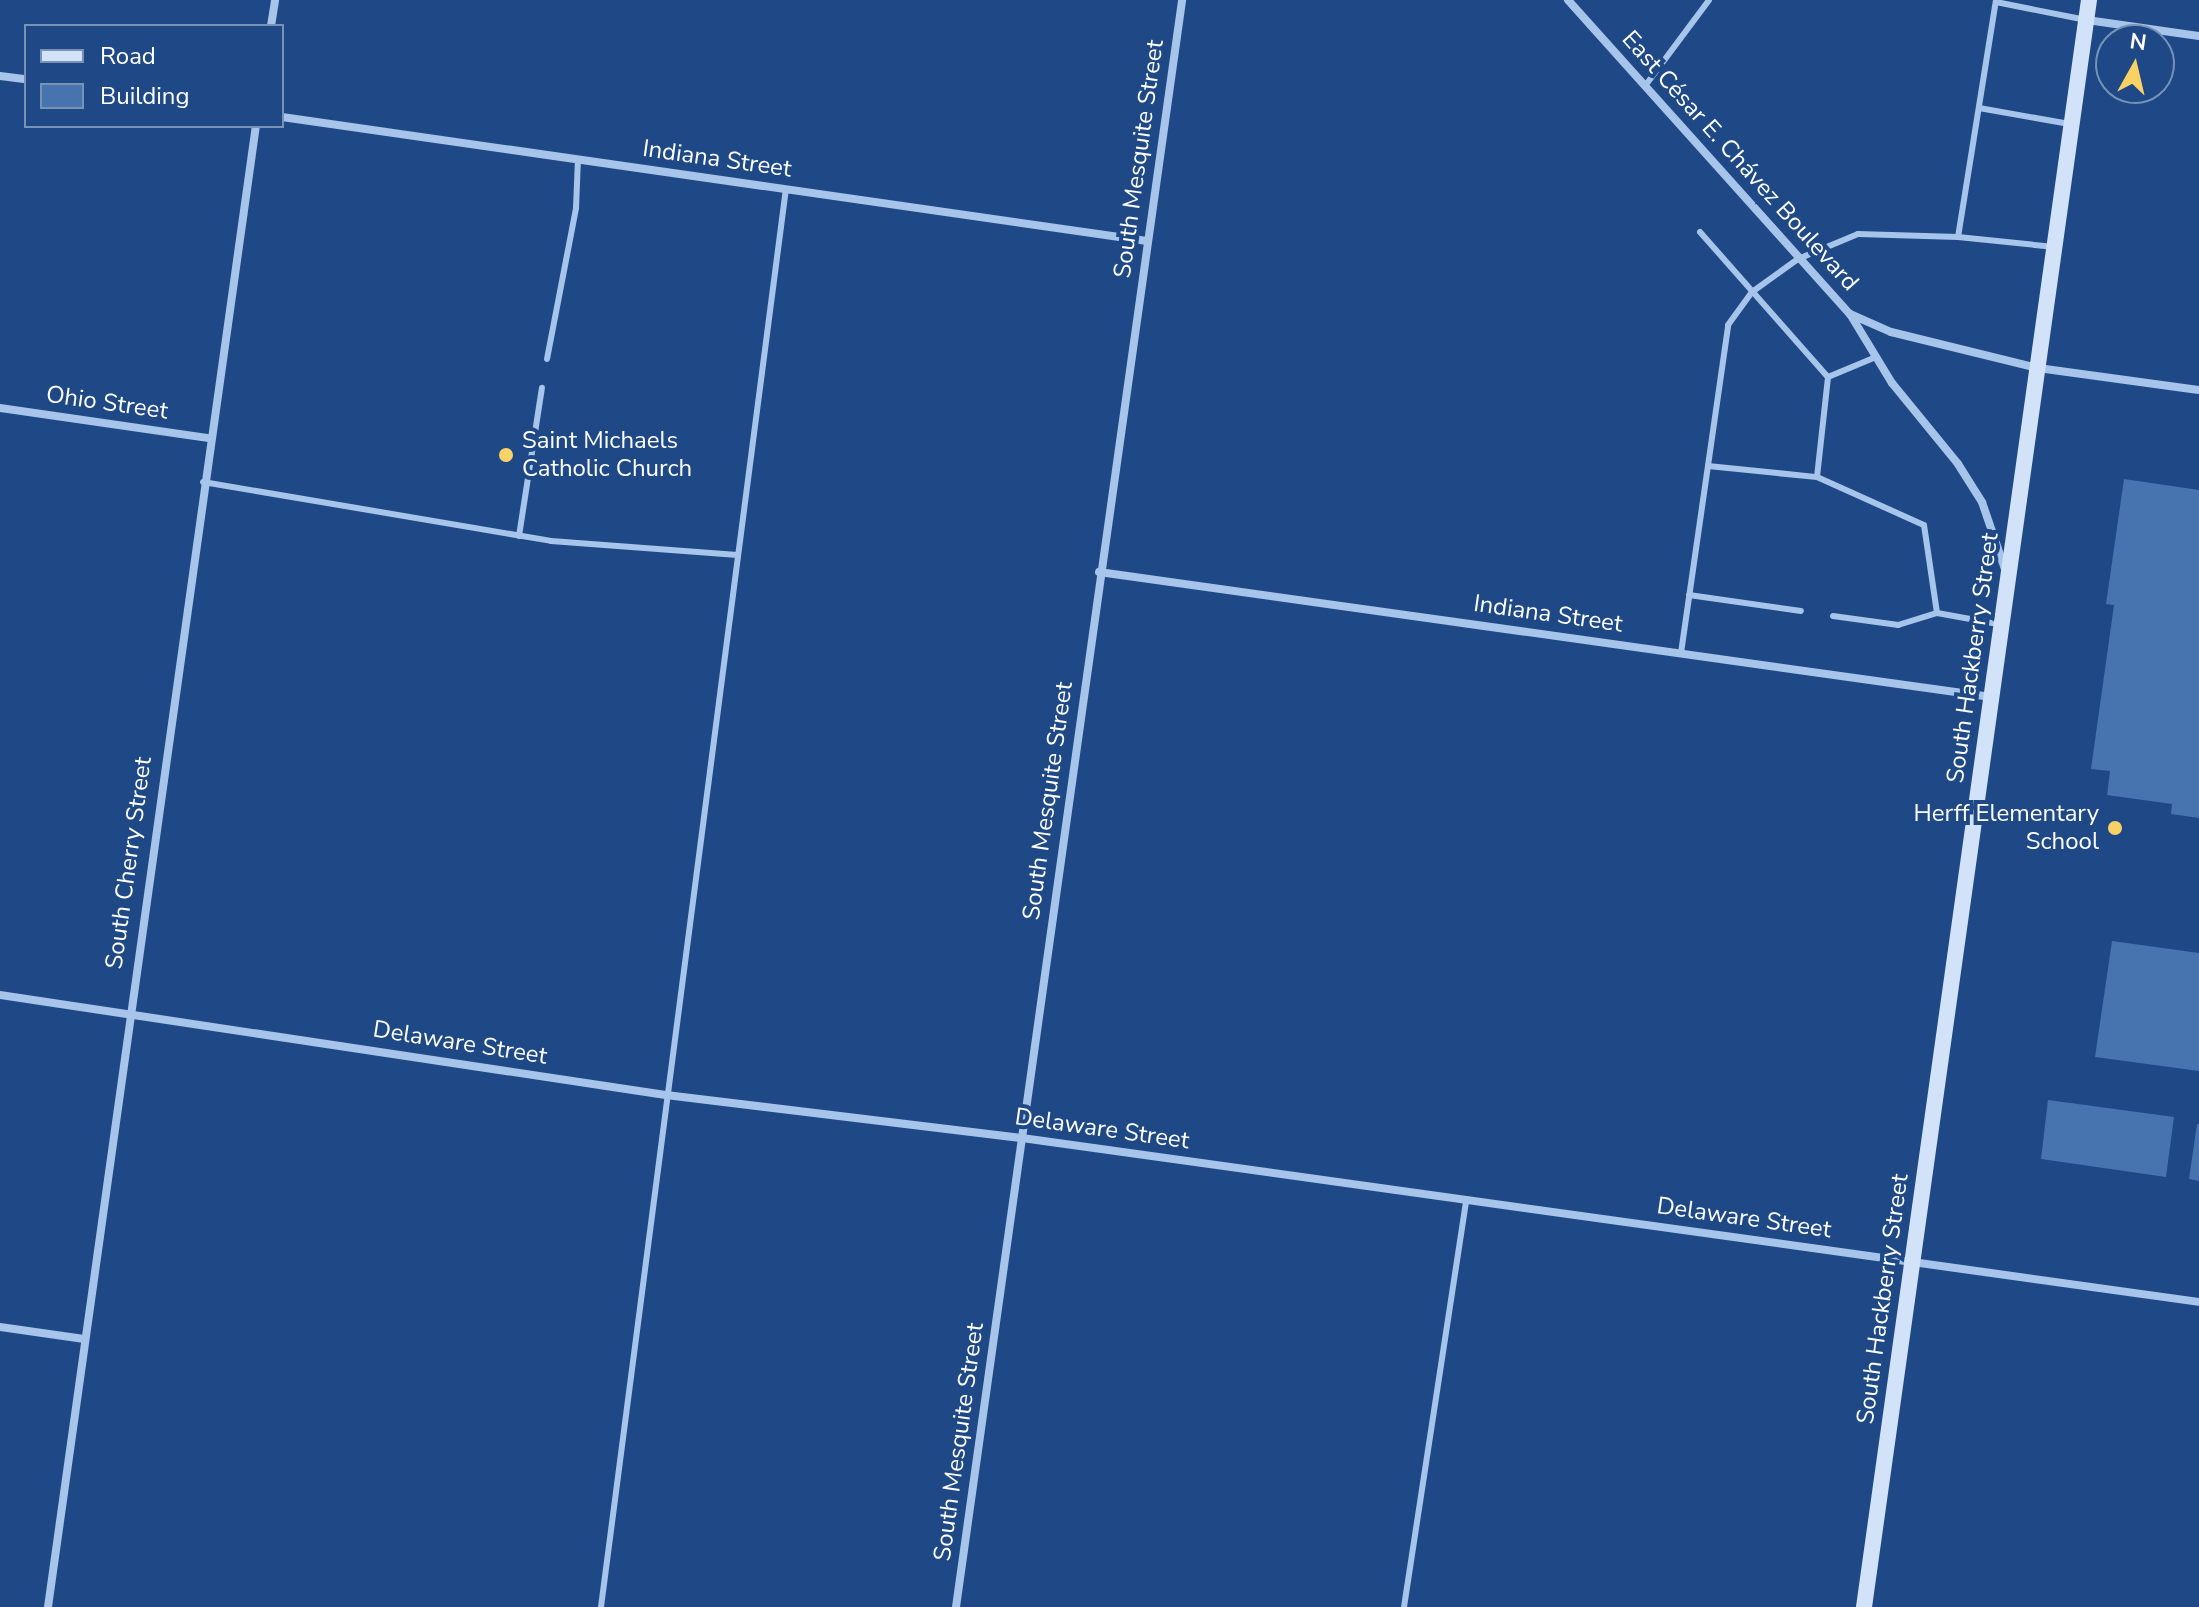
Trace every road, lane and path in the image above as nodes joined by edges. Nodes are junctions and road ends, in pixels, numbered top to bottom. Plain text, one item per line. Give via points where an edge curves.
1 (275, 0) edge
2 (1182, 0) edge
3 (1568, 0) edge
4 (1709, 0) edge
5 (2089, 0) edge
6 (1996, 1) edge
7 (2086, 20) junction
8 (271, 24) edge
9 (2199, 36) edge
10 (0, 76) edge
11 (24, 79) edge
12 (1645, 86) junction
13 (1979, 108) junction
14 (284, 117) edge
15 (2072, 125) junction
16 (256, 128) edge
17 (578, 159) junction
18 (786, 189) junction
19 (1700, 232) dead end
20 (1958, 237) junction
21 (1147, 241) junction
22 (2055, 247) junction
23 (1798, 259) junction
24 (1752, 292) junction
25 (1850, 314) junction
26 (1876, 357) junction
27 (547, 359) dead end
28 (2038, 368) junction
29 (1828, 377) junction
30 (542, 388) dead end
31 (2199, 390) edge
32 (0, 408) edge
33 (209, 438) junction
34 (1708, 466) junction
35 (1817, 477) junction
36 (203, 482) junction
37 (519, 536) junction
38 (737, 555) junction
39 (1099, 572) junction
40 (2008, 581) junction
41 (1689, 595) junction
42 (1801, 611) dead end
43 (1937, 613) junction
44 (1833, 616) dead end
45 (2002, 624) junction
46 (1681, 653) junction
47 (1991, 697) junction
48 (0, 995) edge
49 (129, 1013) junction
50 (666, 1095) junction
51 (1022, 1138) junction
52 (1466, 1200) junction
53 (1913, 1262) junction
54 (2199, 1302) edge
55 (0, 1327) edge
56 (84, 1339) junction
57 (48, 1607) edge
58 (601, 1607) edge
59 (956, 1607) edge
60 (1404, 1607) edge
61 (1864, 1607) edge

1 - 8 street
2 - 21 street, South Mesquite Street
3 - 12 street, East César E. Chávez Boulevard
4 - 12 lane
5 - 7 main road, South Hackberry Street
6 - 7 lane
6 - 13 lane
7 - 9 street
7 - 15 main road, South Hackberry Street
10 - 11 street
12 - 23 street, East César E. Chávez Boulevard
13 - 15 lane
13 - 20 lane
14 - 17 street, Indiana Street
15 - 22 main road, South Hackberry Street
16 - 33 street, South Cherry Street
17 - 18 street, Indiana Street
17 - 27 lane via 576,208
18 - 21 street, Indiana Street
18 - 38 lane
19 - 24 lane
20 - 22 lane
20 - 23 lane via 1858,234
21 - 39 street, South Mesquite Street
22 - 28 main road, South Hackberry Street
23 - 24 lane
23 - 25 street, East César E. Chávez Boulevard
24 - 29 lane
24 - 34 lane via 1728,325
25 - 26 street, East César E. Chávez Boulevard
25 - 28 street, East César E. Chávez Boulevard via 1891,332
26 - 29 lane
26 - 40 street, East César E. Chávez Boulevard via 1982,502
28 - 31 street
28 - 40 main road, South Hackberry Street
29 - 35 lane
30 - 37 lane
32 - 33 street, Ohio Street
33 - 36 street, South Cherry Street
34 - 35 lane
34 - 41 lane
35 - 43 lane via 1924,525
36 - 37 lane
36 - 49 street, South Cherry Street
37 - 38 lane
38 - 50 lane
39 - 46 street, Indiana Street
39 - 51 street, South Mesquite Street
40 - 45 main road, South Hackberry Street
41 - 42 lane
41 - 46 lane
43 - 44 lane via 1898,625
43 - 45 lane
45 - 47 main road, South Hackberry Street
46 - 47 street, Indiana Street
47 - 53 main road, South Hackberry Street
48 - 49 street, Delaware Street
49 - 50 street, Delaware Street
49 - 56 street, South Cherry Street
50 - 51 street, Delaware Street
50 - 58 lane
51 - 52 street, Delaware Street
51 - 59 street, South Mesquite Street
52 - 53 street, Delaware Street
52 - 60 lane
53 - 54 street, Delaware Street
53 - 61 main road, South Hackberry Street
55 - 56 street
56 - 57 street, South Cherry Street

